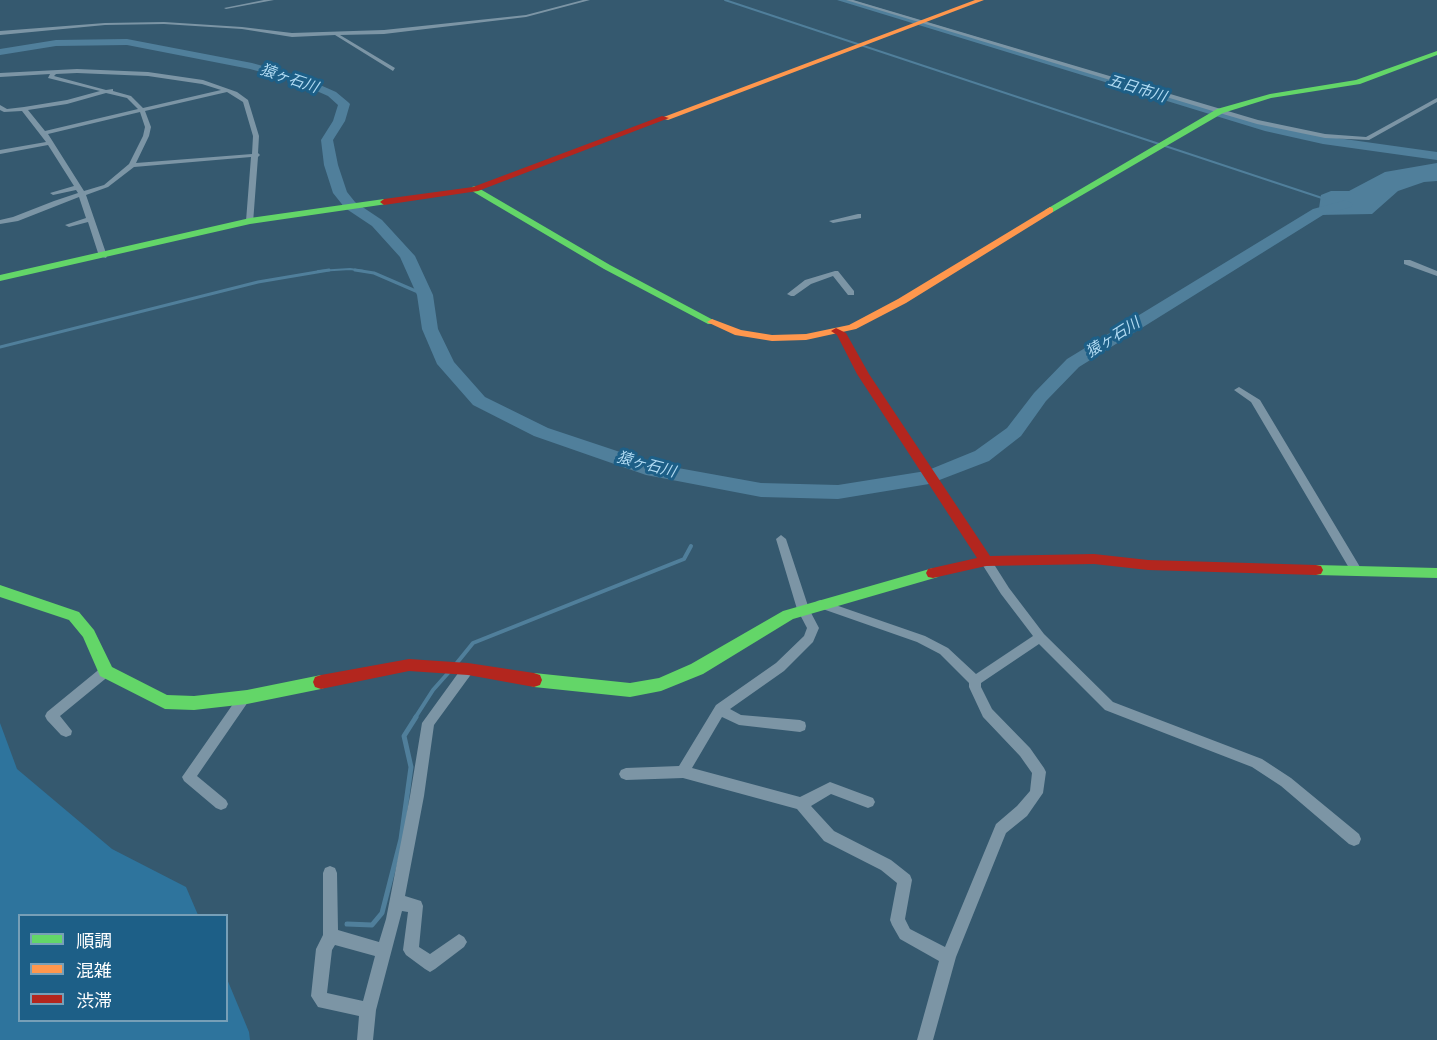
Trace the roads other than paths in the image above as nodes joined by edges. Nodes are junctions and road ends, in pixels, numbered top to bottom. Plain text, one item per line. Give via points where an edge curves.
1 (272, 0) edge
2 (588, 0) edge
3 (848, 0) edge
4 (981, 0) edge
5 (226, 8) dead end
6 (920, 23) junction
7 (0, 33) edge
8 (335, 34) junction
9 (1437, 53) edge
10 (393, 69) dead end
11 (59, 72) junction
12 (0, 75) edge
13 (111, 90) junction
14 (228, 90) junction
15 (1437, 100) edge
16 (0, 107) edge
17 (24, 109) junction
18 (142, 110) junction
19 (1216, 113) junction
20 (44, 133) junction
21 (49, 143) junction
22 (188, 149) dead end
23 (0, 152) edge
24 (257, 155) junction
25 (178, 162) junction
26 (132, 165) junction
27 (78, 187) junction
28 (475, 189) junction
29 (53, 193) dead end
30 (82, 194) junction
31 (858, 216) dead end
32 (90, 219) junction
33 (250, 221) junction
34 (833, 221) dead end
35 (0, 222) edge
36 (69, 225) dead end
37 (103, 256) junction
38 (1407, 262) dead end
39 (1437, 274) edge
40 (0, 278) edge
41 (851, 293) dead end
42 (791, 294) dead end
43 (836, 331) junction
44 (1239, 390) dead end
45 (781, 539) dead end
46 (986, 561) junction
47 (1356, 570) junction
48 (1437, 573) edge
49 (0, 591) edge
50 (821, 604) junction
51 (803, 609) junction
52 (1040, 637) junction
53 (468, 669) junction
54 (105, 671) junction
55 (975, 681) junction
56 (244, 698) junction
57 (720, 708) junction
58 (800, 726) dead end
59 (66, 731) dead end
60 (684, 772) junction
61 (626, 774) dead end
62 (868, 802) dead end
63 (221, 804) dead end
64 (801, 804) junction
65 (1354, 838) dead end
66 (330, 873) dead end
67 (396, 902) junction
68 (331, 936) junction
69 (459, 942) dead end
70 (385, 951) junction
71 (948, 957) junction
72 (368, 1010) junction
73 (365, 1040) edge
74 (925, 1040) edge

1 - 5 street
2 - 8 street via 499,20
3 - 6 street
4 - 6 street
6 - 19 street
6 - 28 street
7 - 8 street via 164,23 292,35
8 - 10 street
9 - 19 street via 1357,82 1270,96
11 - 12 street
11 - 13 street via 50,77
11 - 14 street via 148,74
13 - 17 street
13 - 18 street via 129,97
14 - 18 street
14 - 24 street via 246,101
15 - 19 street via 1367,139 1325,136
16 - 17 street via 6,111
17 - 20 street
18 - 20 street
18 - 26 street via 148,127
19 - 43 street via 1098,180 902,302
20 - 21 street
21 - 23 street
21 - 27 street
22 - 25 street
24 - 25 street
24 - 33 street
25 - 26 street
26 - 30 street via 106,186
27 - 29 street
27 - 30 street
28 - 33 street
28 - 43 street via 607,267 719,326 772,338
30 - 32 street
30 - 35 street
31 - 34 street
32 - 36 street
32 - 37 street
33 - 37 street
37 - 40 street
38 - 39 street
41 - 42 street via 835,273 808,282
43 - 46 street via 842,333 863,374
44 - 47 street via 1255,400
45 - 51 street
46 - 47 street via 1094,560
46 - 50 street
46 - 52 street
47 - 48 street
49 - 54 street via 74,616 89,634
50 - 51 street
50 - 55 street via 921,639 944,651
51 - 53 street via 697,669 661,684 630,690
51 - 57 street via 813,628 808,639 780,668
52 - 55 street
52 - 65 street via 1109,706 1257,763
53 - 56 street via 409,665
53 - 67 street via 428,723
54 - 56 street via 165,702 194,704
54 - 59 street via 51,716
55 - 71 street via 987,713 1039,772 1036,792 1001,829
56 - 63 street via 189,777
57 - 58 street via 739,720
57 - 60 street
60 - 61 street
60 - 64 street
62 - 64 street via 830,788
64 - 71 street via 829,836 886,865 905,880 897,920 905,934
66 - 68 street
67 - 69 street via 416,906 411,950 430,964
67 - 70 street
68 - 70 street
68 - 72 street via 324,949 319,996 324,1001
70 - 72 street
71 - 74 street
72 - 73 street

